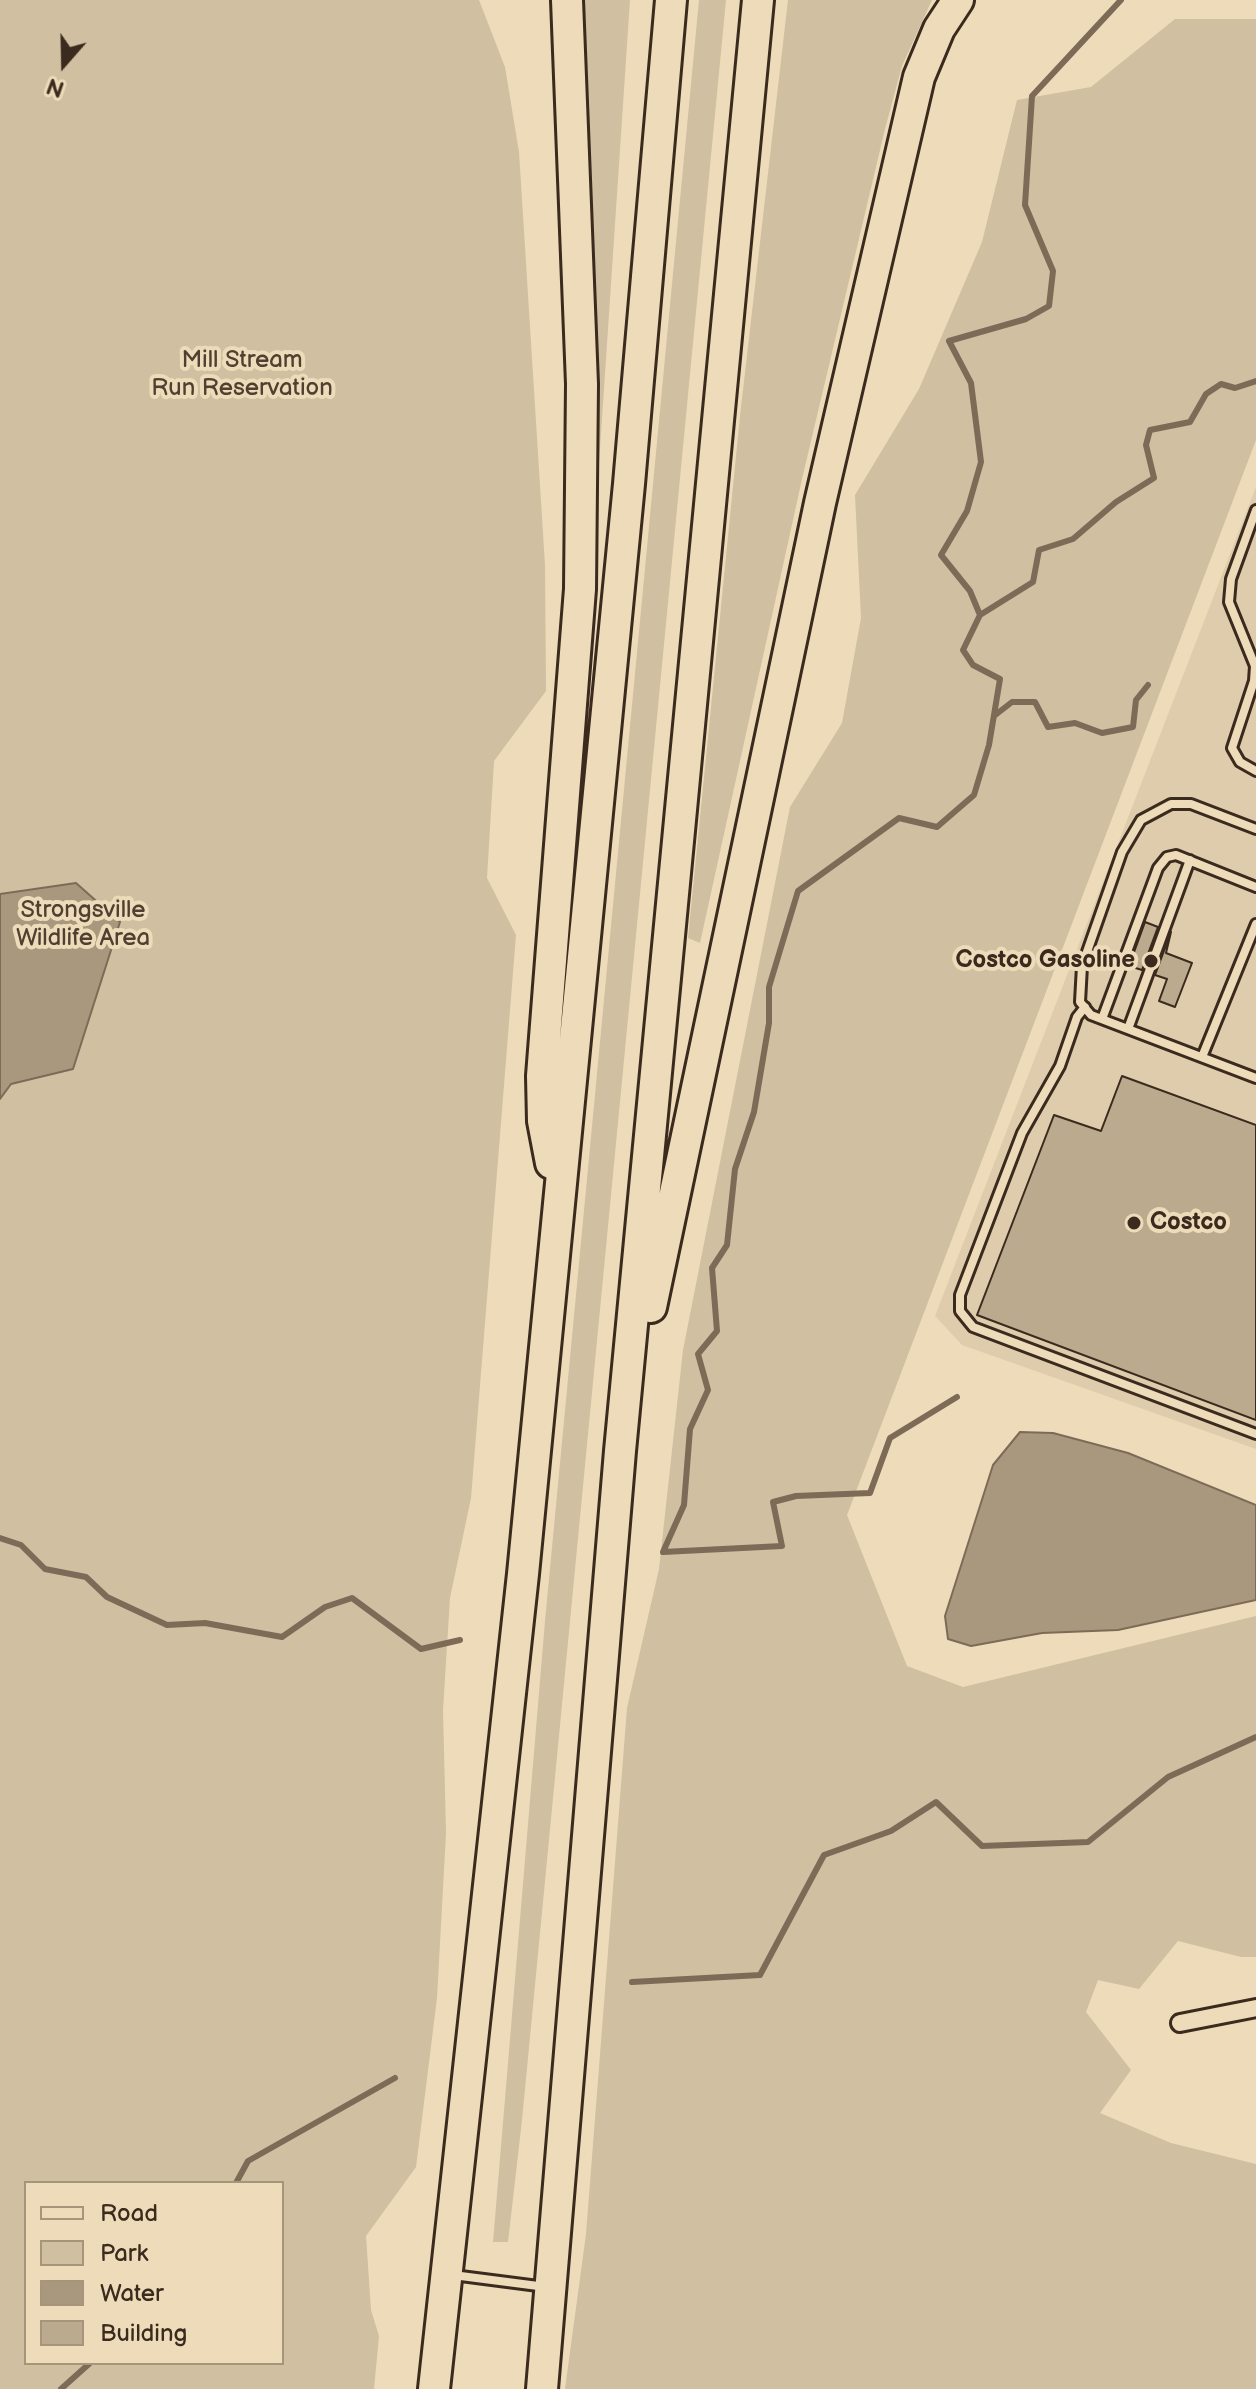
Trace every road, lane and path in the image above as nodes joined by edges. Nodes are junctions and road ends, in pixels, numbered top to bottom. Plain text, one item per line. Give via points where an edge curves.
1 (567, 0) edge
2 (761, 0) edge
3 (958, 0) edge
4 (669, 6) edge
5 (1256, 510) edge
6 (1256, 771) edge
7 (1256, 829) edge
8 (1190, 860) junction
9 (1256, 887) edge
10 (1256, 924) edge
11 (1085, 1007) junction
12 (1102, 1019) junction
13 (1128, 1029) junction
14 (1202, 1057) junction
15 (1256, 1077) edge
16 (558, 1199) junction
17 (1256, 1434) edge
18 (620, 1451) junction
19 (1256, 2008) edge
20 (1180, 2023) dead end
21 (446, 2274) junction
22 (551, 2288) junction
23 (434, 2389) edge
24 (542, 2389) edge

1 - 16 highway via 582,384 580,589 542,1076 543,1121
2 - 18 highway
3 - 18 highway via 939,29 916,90 817,519
4 - 16 highway via 629,484
5 - 6 lane via 1231,579 1229,602 1255,666 1232,748 1240,762
7 - 11 lane via 1191,804 1171,804 1141,820 1122,852 1082,966 1080,1002
8 - 9 lane
8 - 12 lane via 1167,857 1158,868
8 - 13 lane
10 - 14 lane
11 - 12 lane
11 - 17 lane via 1060,1066 1022,1133 960,1295 960,1311 973,1327
12 - 13 lane
13 - 14 lane
14 - 15 lane
16 - 21 highway
18 - 22 highway
19 - 20 street
21 - 22 lane
21 - 23 highway
22 - 24 highway

